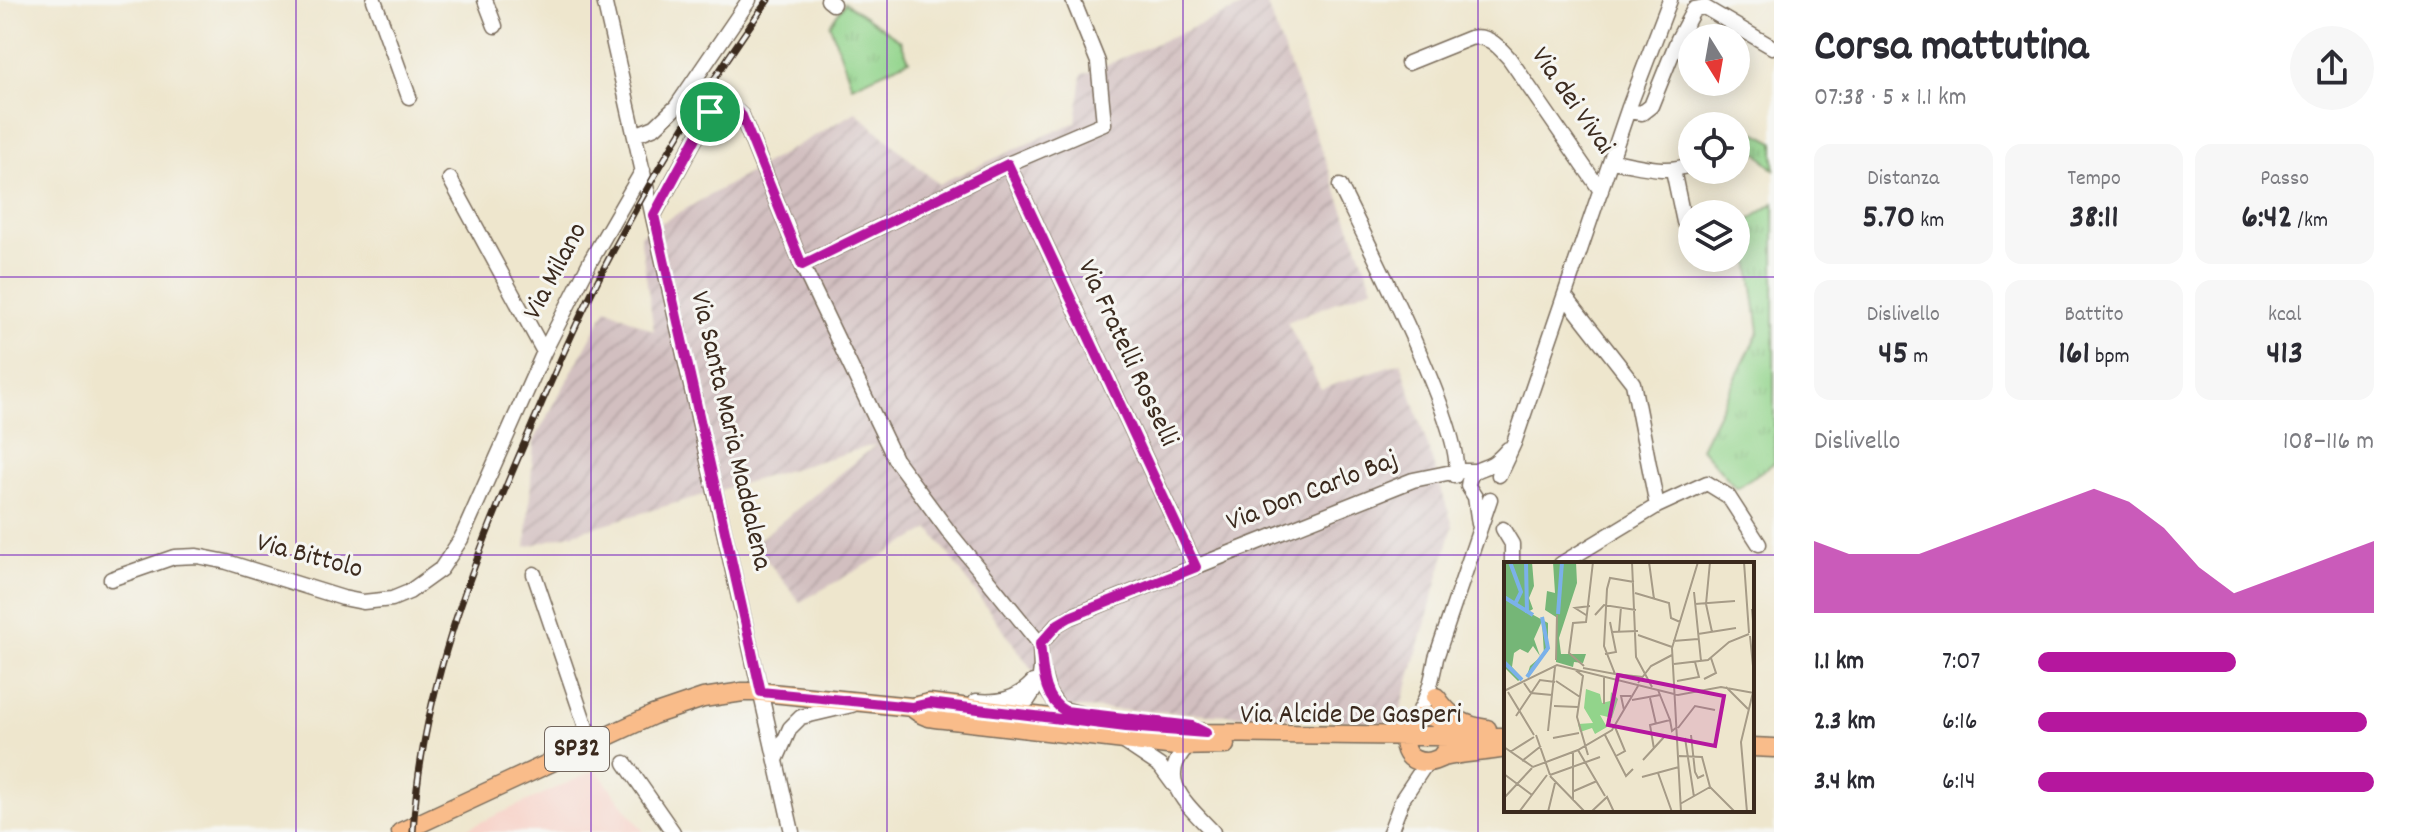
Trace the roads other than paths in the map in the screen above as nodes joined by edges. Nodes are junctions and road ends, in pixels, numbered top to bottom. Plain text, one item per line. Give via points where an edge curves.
1 (374, 0) edge
2 (485, 0) edge
3 (604, 0) edge
4 (749, 0) edge
5 (1073, 0) edge
6 (1668, 1) edge
7 (495, 26) dead end
8 (1772, 47) dead end
9 (1408, 63) dead end
10 (409, 97) dead end
11 (1628, 111) junction
12 (635, 135) junction
13 (1612, 161) junction
14 (1008, 164) junction
15 (1678, 168) edge
16 (643, 170) junction
17 (1673, 170) junction
18 (450, 179) dead end
19 (1340, 186) dead end
20 (1601, 191) junction
21 (1679, 200) edge
22 (654, 215) junction
23 (802, 265) junction
24 (1565, 296) junction
25 (544, 352) junction
26 (1451, 437) junction
27 (1484, 470) junction
28 (1469, 486) junction
29 (1657, 506) junction
30 (1503, 529) dead end
31 (1759, 544) dead end
32 (1512, 562) edge
33 (1564, 562) edge
34 (1196, 567) junction
35 (534, 574) dead end
36 (111, 579) dead end
37 (1040, 644) junction
38 (1041, 668) junction
39 (1433, 676) junction
40 (761, 692) junction
41 (1436, 697) junction
42 (864, 703) junction
43 (1005, 707) junction
44 (932, 711) junction
45 (1504, 731) edge
46 (1206, 733) junction
47 (1407, 734) junction
48 (1358, 736) junction
49 (1504, 737) edge
50 (1121, 740) junction
51 (591, 742) junction
52 (1189, 745) junction
53 (1442, 745) junction
54 (1504, 746) edge
55 (1754, 747) edge
56 (1774, 748) edge
57 (776, 760) junction
58 (625, 763) dead end
59 (1174, 785) junction
60 (401, 832) edge
61 (673, 832) edge
62 (792, 832) edge
63 (1213, 832) edge
64 (1390, 832) edge

1 - 10 street
2 - 7 street
3 - 12 street, Via Santa Maria Maddalena
4 - 12 street via 676,107 655,127
5 - 14 street via 1098,62 1104,123
6 - 11 street
8 - 11 street via 1704,7 1694,9 1649,110
9 - 20 street, Via dei Vivai via 1478,36 1496,44
11 - 13 street
12 - 16 street, Via Santa Maria Maddalena
13 - 17 street
13 - 20 street
14 - 23 street
14 - 34 street, Via Fratelli Rosselli
15 - 17 street
16 - 22 street, Via Santa Maria Maddalena
16 - 25 street, Via Milano
17 - 21 street
18 - 25 street, Via Milano
19 - 26 street via 1422,358
20 - 24 street
22 - 23 street via 710,112 734,108 742,116
22 - 40 street, Via Santa Maria Maddalena
23 - 37 street via 895,459
24 - 27 street via 1514,443
24 - 29 street via 1633,383
25 - 36 street, Via Bittolo via 461,539 441,569 409,592 363,602 197,556 174,557
26 - 27 street via 1467,461
26 - 28 street
27 - 28 street
27 - 28 street via 1500,489
28 - 34 street, Via Don Carlo Baj via 1435,476 1413,480
28 - 39 street via 1479,529
29 - 31 street via 1707,483 1728,496
29 - 33 street
30 - 32 street via 1512,544
34 - 37 street, Via Don Carlo Baj via 1070,617
35 - 51 street
37 - 38 street
38 - 43 street via 1039,683 1022,706
38 - 46 street, Via Alcide De Gasperi via 1059,708 1192,726
39 - 41 street
39 - 47 street
40 - 42 main road, Via Alcide De Gasperi / SP32
40 - 51 main road, Via Alcide De Gasperi / SP32 via 680,705
40 - 57 street, Via Santa Maria Maddalena
41 - 45 main road via 1459,722
41 - 53 street
42 - 44 main road, Via Alcide De Gasperi / SP32 via 912,707 919,714
42 - 57 street via 801,717
43 - 44 main road, Via Alcide De Gasperi via 982,717
43 - 46 main road, Via Alcide De Gasperi / SP32 via 1126,727
44 - 50 main road, Via Alcide De Gasperi / SP32
46 - 48 main road, Via Alcide De Gasperi / SP32
47 - 48 main road, Via Alcide De Gasperi / SP32
47 - 52 main road, Via Alcide De Gasperi / SP32
47 - 53 main road, Via Alcide De Gasperi / SP32
47 - 53 main road via 1412,757
48 - 52 main road via 1203,740
49 - 53 main road, Via Alcide De Gasperi / SP32
50 - 52 main road, Via Alcide De Gasperi / SP32
50 - 59 street via 1147,755
51 - 60 main road, Via Alcide De Gasperi / SP32
52 - 59 street via 1179,757
53 - 54 main road
53 - 64 street via 1403,798
55 - 56 main road
57 - 62 street, Via Santa Maria Maddalena
58 - 61 street
59 - 63 street

